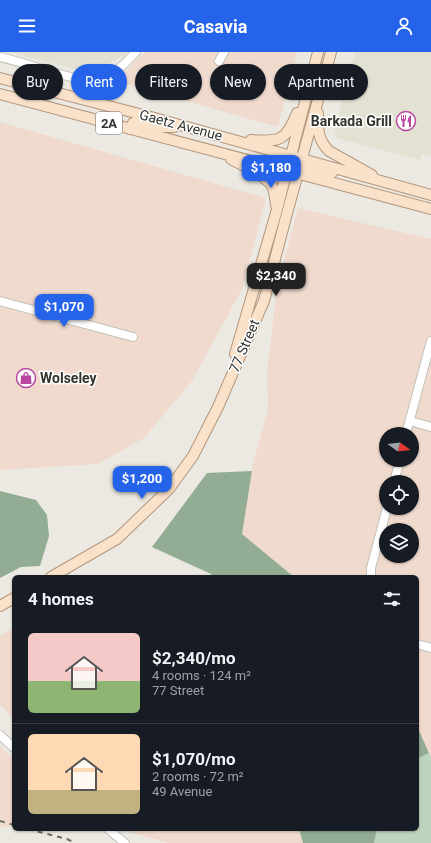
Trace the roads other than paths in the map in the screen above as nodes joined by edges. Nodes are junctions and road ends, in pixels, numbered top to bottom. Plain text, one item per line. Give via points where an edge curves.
1 (136, 52) edge
2 (224, 52) edge
3 (318, 52) edge
4 (332, 52) edge
5 (0, 57) edge
6 (219, 61) dead end
7 (315, 64) edge
8 (329, 64) edge
9 (0, 78) edge
10 (0, 94) edge
11 (303, 100) edge
12 (306, 100) edge
13 (318, 100) edge
14 (319, 100) edge
15 (186, 127) junction
16 (130, 129) junction
17 (227, 138) junction
18 (219, 152) junction
19 (291, 155) junction
20 (300, 167) junction
21 (287, 171) junction
22 (389, 184) junction
23 (431, 196) edge
24 (431, 209) edge
25 (276, 213) junction
26 (0, 301) edge
27 (133, 337) dead end
28 (431, 341) edge
29 (218, 407) junction
30 (410, 421) junction
31 (408, 427) edge
32 (431, 427) edge
33 (385, 515) edge
34 (54, 575) edge
35 (371, 575) edge
36 (12, 599) edge
37 (0, 606) edge
38 (419, 645) edge
39 (431, 648) edge
40 (0, 735) edge
41 (12, 746) edge
42 (110, 831) edge
43 (125, 843) edge

1 - 5 street via 114,72 102,78 91,79 74,78
2 - 6 street
3 - 7 main road, 77 Street
4 - 8 main road, 77 Street
9 - 15 main road, Gaetz Avenue / 2A
10 - 16 main road, Gaetz Avenue / 2A
11 - 17 main road via 289,130 279,139 265,141
12 - 19 main road, 77 Street
13 - 20 main road, 77 Street
14 - 22 main road via 318,132 322,144 329,151
15 - 16 main road via 157,127 137,122 133,123
15 - 17 main road, Gaetz Avenue / 2A
16 - 18 main road, Gaetz Avenue / 2A
17 - 19 main road, Gaetz Avenue / 2A
18 - 21 main road, Gaetz Avenue / 2A
18 - 25 main road via 269,182 274,190
19 - 20 main road, Gaetz Avenue / 2A
19 - 21 main road, 77 Street
20 - 21 main road, Gaetz Avenue / 2A
20 - 22 main road, Gaetz Avenue / 2A
20 - 24 main road, Gaetz Avenue / 2A
20 - 29 main road, 77 Street via 264,301
21 - 25 main road, 77 Street
22 - 23 main road, Gaetz Avenue / 2A
25 - 29 main road, 77 Street
26 - 27 street
28 - 30 street
29 - 34 main road, 77 Street via 194,456 170,489 117,539
30 - 31 street
30 - 32 street
33 - 35 street
36 - 37 main road
38 - 39 street
40 - 41 street
42 - 43 street

